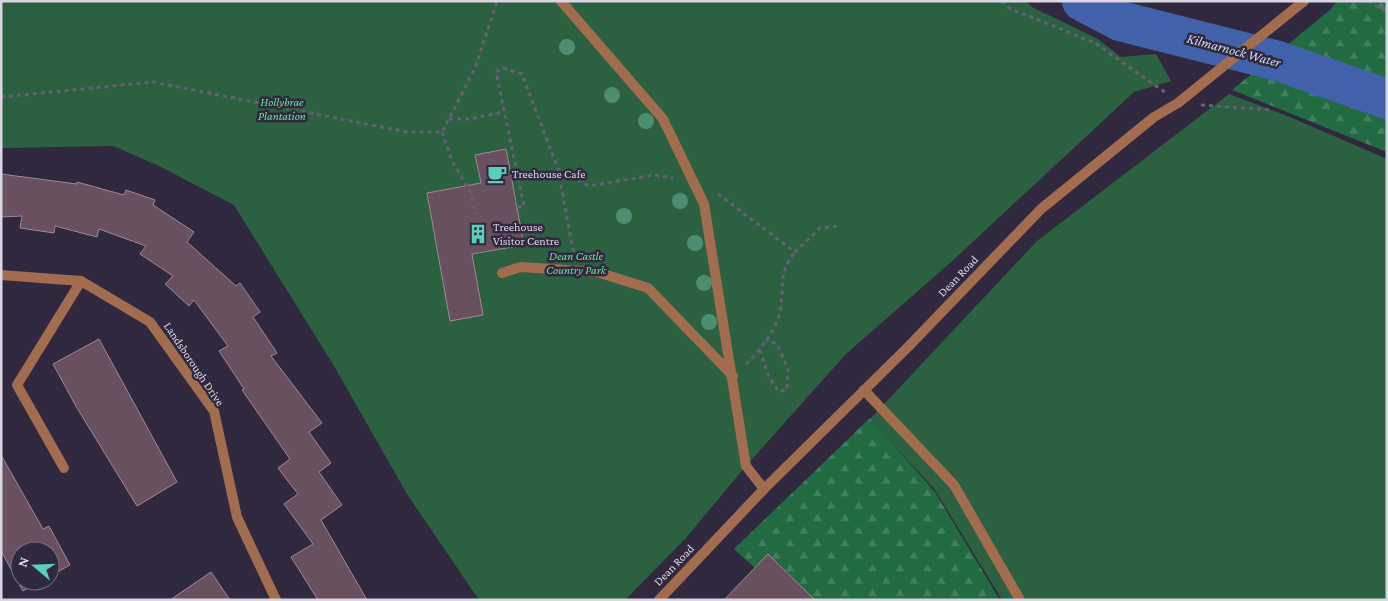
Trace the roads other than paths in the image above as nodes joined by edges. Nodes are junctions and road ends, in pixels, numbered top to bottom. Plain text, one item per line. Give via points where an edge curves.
1 (561, 1) edge
2 (1302, 4) edge
3 (502, 273) dead end
4 (1, 275) edge
5 (81, 281) junction
6 (733, 376) junction
7 (864, 390) junction
8 (64, 468) dead end
9 (764, 488) junction
10 (276, 600) edge
11 (658, 600) edge
12 (1020, 600) edge

1 - 6 street via 663,119 704,204
2 - 7 street, Dean Road via 1178,103 1154,117 1042,209
3 - 6 street via 521,267 597,272 648,288
4 - 5 street, Landsborough Drive
5 - 8 street via 17,385
5 - 10 street, Landsborough Drive via 150,322 214,411 237,517
6 - 9 street via 746,466
7 - 9 street, Dean Road
7 - 12 street via 954,485
9 - 11 street, Dean Road

